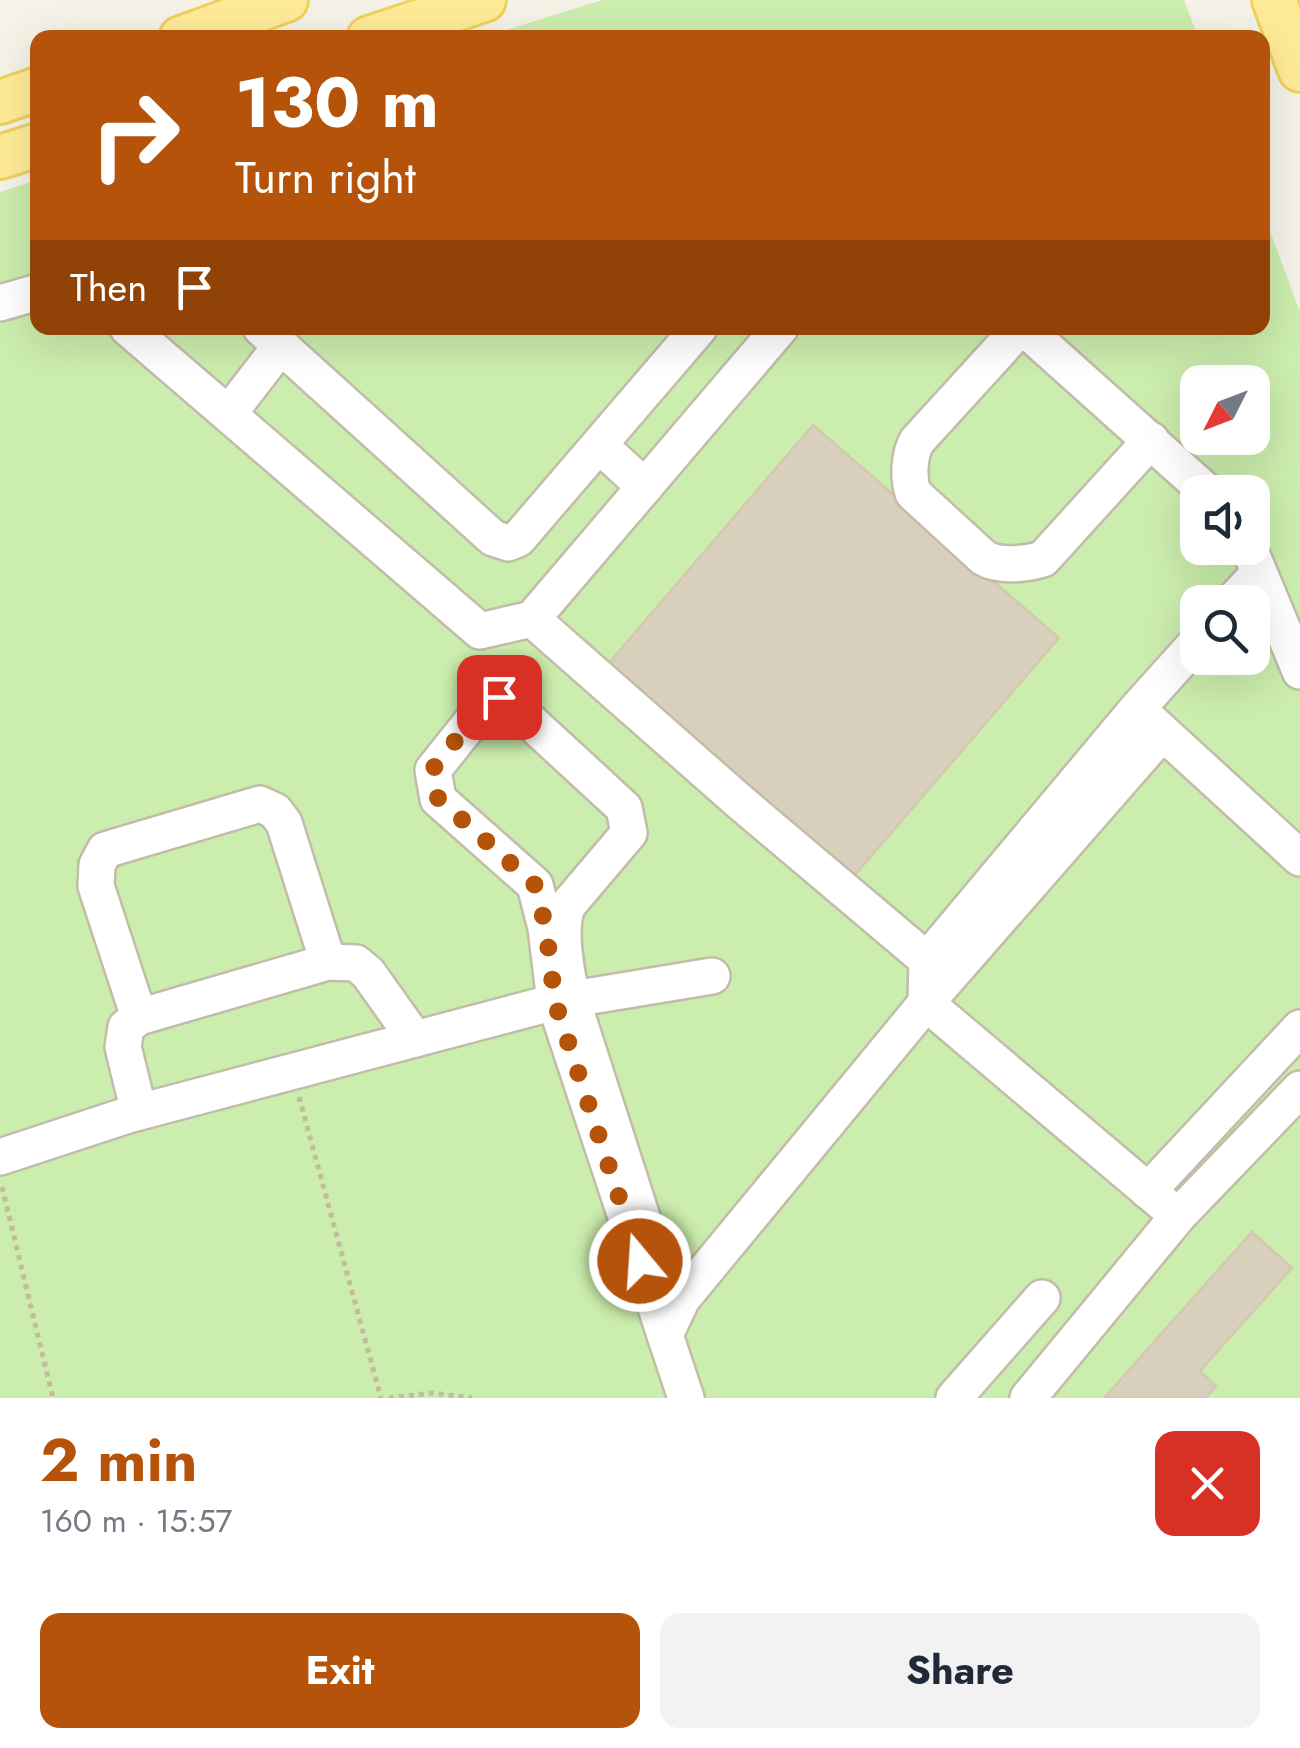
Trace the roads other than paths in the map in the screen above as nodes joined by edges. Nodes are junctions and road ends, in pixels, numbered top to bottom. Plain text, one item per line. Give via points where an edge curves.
1 (286, 0) edge
2 (484, 0) edge
3 (1274, 0) edge
4 (204, 30) edge
5 (393, 30) edge
6 (1300, 70) edge
7 (30, 295) edge
8 (0, 304) edge
9 (136, 335) edge
10 (692, 335) edge
11 (774, 335) edge
12 (1016, 335) edge
13 (1030, 335) edge
14 (271, 337) edge
15 (229, 413) junction
16 (1151, 440) junction
17 (599, 445) junction
18 (1189, 475) edge
19 (645, 486) junction
20 (1256, 565) edge
21 (532, 619) junction
22 (1180, 671) edge
23 (1300, 671) edge
24 (1150, 721) junction
25 (1300, 858) edge
26 (928, 960) junction
27 (328, 962) junction
28 (712, 976) dead end
29 (563, 1001) junction
30 (926, 1002) junction
31 (139, 1017) junction
32 (1300, 1028) edge
33 (415, 1039) junction
34 (1300, 1089) edge
35 (140, 1112) junction
36 (0, 1157) edge
37 (1148, 1190) junction
38 (1178, 1216) junction
39 (1042, 1298) dead end
40 (682, 1299) junction
41 (665, 1334) junction
42 (686, 1398) edge
43 (954, 1398) edge
44 (1028, 1398) edge

1 - 4 main road
2 - 5 main road
3 - 6 main road
7 - 8 street
9 - 15 street
10 - 17 street
11 - 19 street
12 - 16 street via 912,452 913,493 984,558 1043,558
13 - 16 street
14 - 15 street
14 - 17 street via 500,542 518,540
15 - 21 street via 480,631
16 - 18 street
17 - 19 street
19 - 21 street
20 - 23 street
21 - 26 street
22 - 24 street
24 - 25 street
24 - 26 street
24 - 30 street
26 - 30 street
27 - 31 street
27 - 31 street via 284,823 276,810 260,804 105,850 96,886
27 - 33 street via 356,963 368,973
28 - 29 street
29 - 29 street via 535,885 438,798 432,770 488,700 499,697 624,808 628,823 629,833 563,917
29 - 33 street
29 - 40 street via 660,1273
29 - 41 street
30 - 37 street
30 - 40 street
31 - 35 street via 126,1027 123,1047
32 - 37 street
33 - 35 street
34 - 38 street
35 - 36 street
37 - 38 street
38 - 44 street
39 - 43 street
40 - 41 street
41 - 42 street

